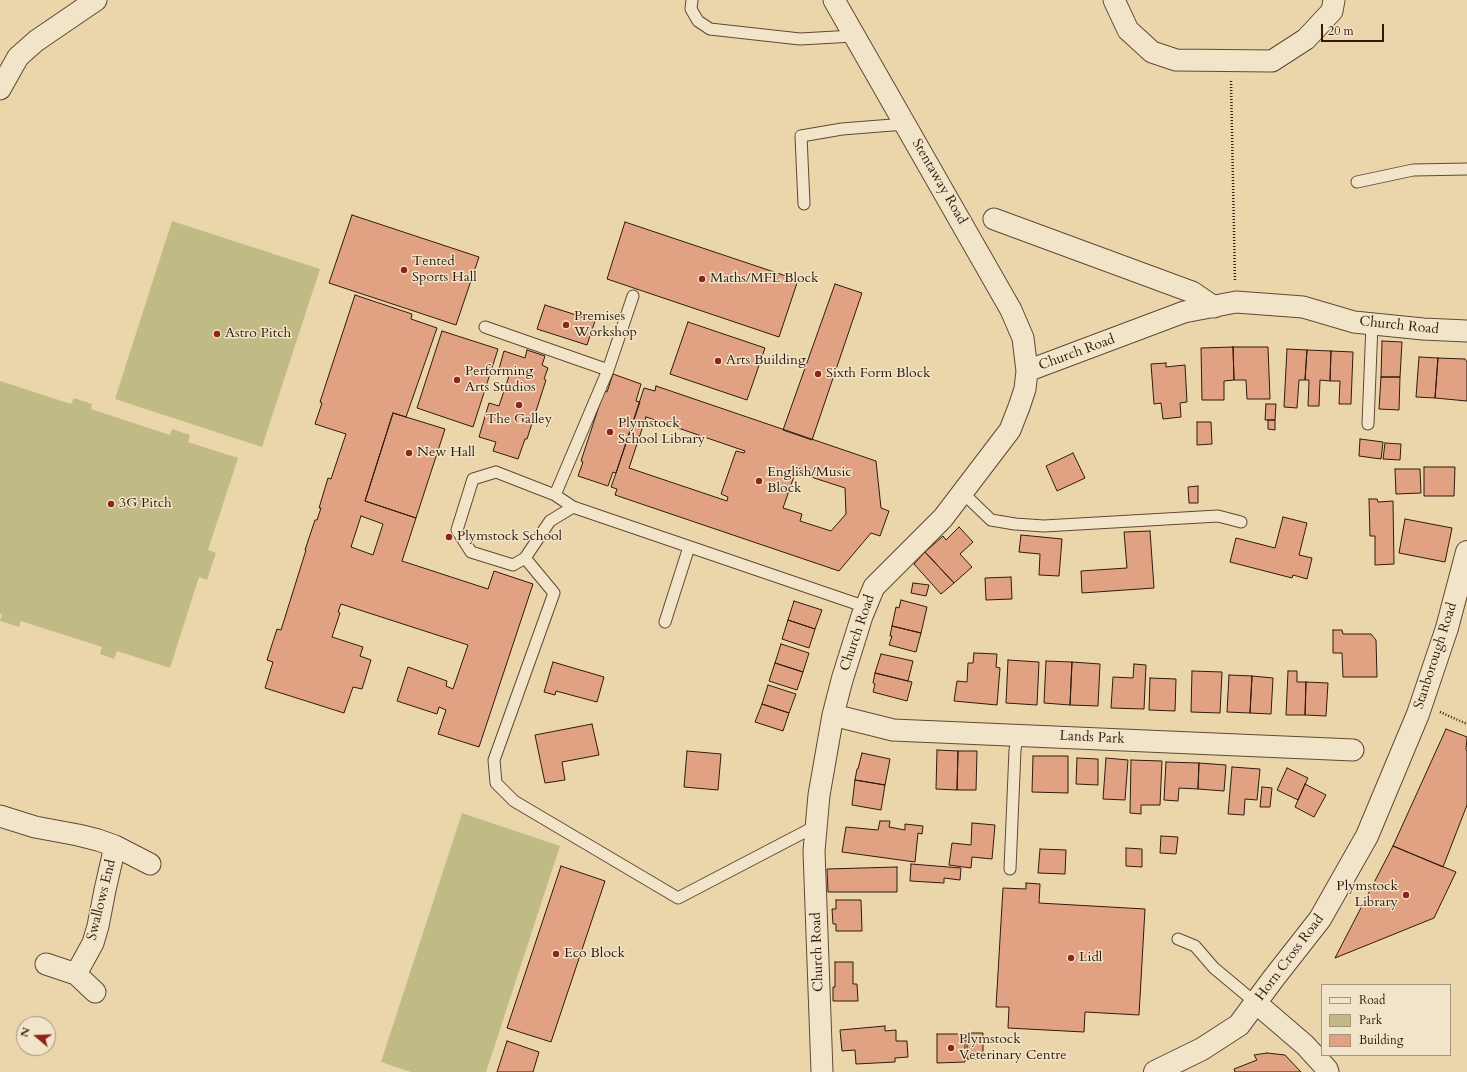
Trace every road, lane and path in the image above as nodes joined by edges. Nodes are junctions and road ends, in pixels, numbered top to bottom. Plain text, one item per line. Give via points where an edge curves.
1 (96, 0) edge
2 (692, 0) edge
3 (834, 0) edge
4 (1114, 0) edge
5 (1334, 0) edge
6 (854, 36) junction
7 (1230, 61) junction
8 (0, 89) edge
9 (905, 124) junction
10 (1467, 169) edge
11 (1357, 182) dead end
12 (804, 204) dead end
13 (994, 219) dead end
14 (633, 296) dead end
15 (1236, 302) junction
16 (1214, 307) junction
17 (1372, 324) junction
18 (485, 327) dead end
19 (1467, 331) edge
20 (608, 370) junction
21 (1028, 371) junction
22 (1368, 424) dead end
23 (962, 493) junction
24 (555, 495) junction
25 (573, 507) junction
26 (1241, 522) dead end
27 (690, 547) junction
28 (1467, 552) edge
29 (525, 558) junction
30 (866, 607) junction
31 (665, 622) dead end
32 (1422, 704) junction
33 (833, 715) junction
34 (1467, 724) edge
35 (1018, 735) junction
36 (1353, 750) dead end
37 (1399, 758) joint
38 (0, 816) edge
39 (816, 826) junction
40 (115, 846) junction
41 (150, 864) dead end
42 (1010, 869) dead end
43 (1178, 939) dead end
44 (46, 964) dead end
45 (76, 974) junction
46 (95, 992) dead end
47 (1256, 1003) junction
48 (822, 1072) edge
49 (1155, 1072) edge
50 (1328, 1072) edge

1 - 8 street via 36,41 18,57
2 - 6 lane via 691,9 698,21 710,28 800,39
3 - 6 street, Stentaway Road
4 - 7 street via 1128,30 1152,52 1176,60
5 - 7 street via 1332,11 1306,38 1272,61
6 - 9 street, Stentaway Road
7 - 15 path
9 - 12 lane via 842,129 801,136
9 - 21 street, Stentaway Road via 1011,310 1023,338
10 - 11 lane via 1413,170
13 - 16 street via 1192,292
14 - 20 lane
15 - 16 street, Church Road
15 - 17 street, Church Road via 1303,307 1354,322
16 - 21 street, Church Road via 1184,312
17 - 19 street, Church Road
17 - 22 lane
18 - 20 lane
20 - 24 lane
21 - 23 street, Church Road via 1023,395 1010,430
23 - 26 lane via 991,520 1015,524 1044,526 1218,516
23 - 30 street, Church Road via 943,518 874,587
24 - 25 lane
24 - 29 lane via 496,472 473,479 457,530 471,552 513,565
25 - 27 lane
25 - 29 lane via 550,521
27 - 30 lane
27 - 31 lane
28 - 32 street, Stanborough Road via 1447,628
29 - 39 lane via 554,593 494,760 496,783 514,801 678,898
30 - 33 street, Church Road
32 - 34 path
32 - 37 street, Stanborough Road
33 - 35 street, Lands Park via 893,730
33 - 39 street, Church Road
35 - 36 street, Lands Park
35 - 42 lane via 1015,750
37 - 47 street, Horn Cross Road via 1367,836 1320,919
38 - 40 street, Swallows End via 34,827 78,835
39 - 48 street, Church Road via 814,859
40 - 41 street, Swallows End
40 - 45 street, Swallows End via 93,943
43 - 47 lane via 1195,946 1214,968
44 - 45 street
45 - 46 street
47 - 49 street, Horn Cross Road via 1238,1025 1202,1049
47 - 50 street via 1305,1045

